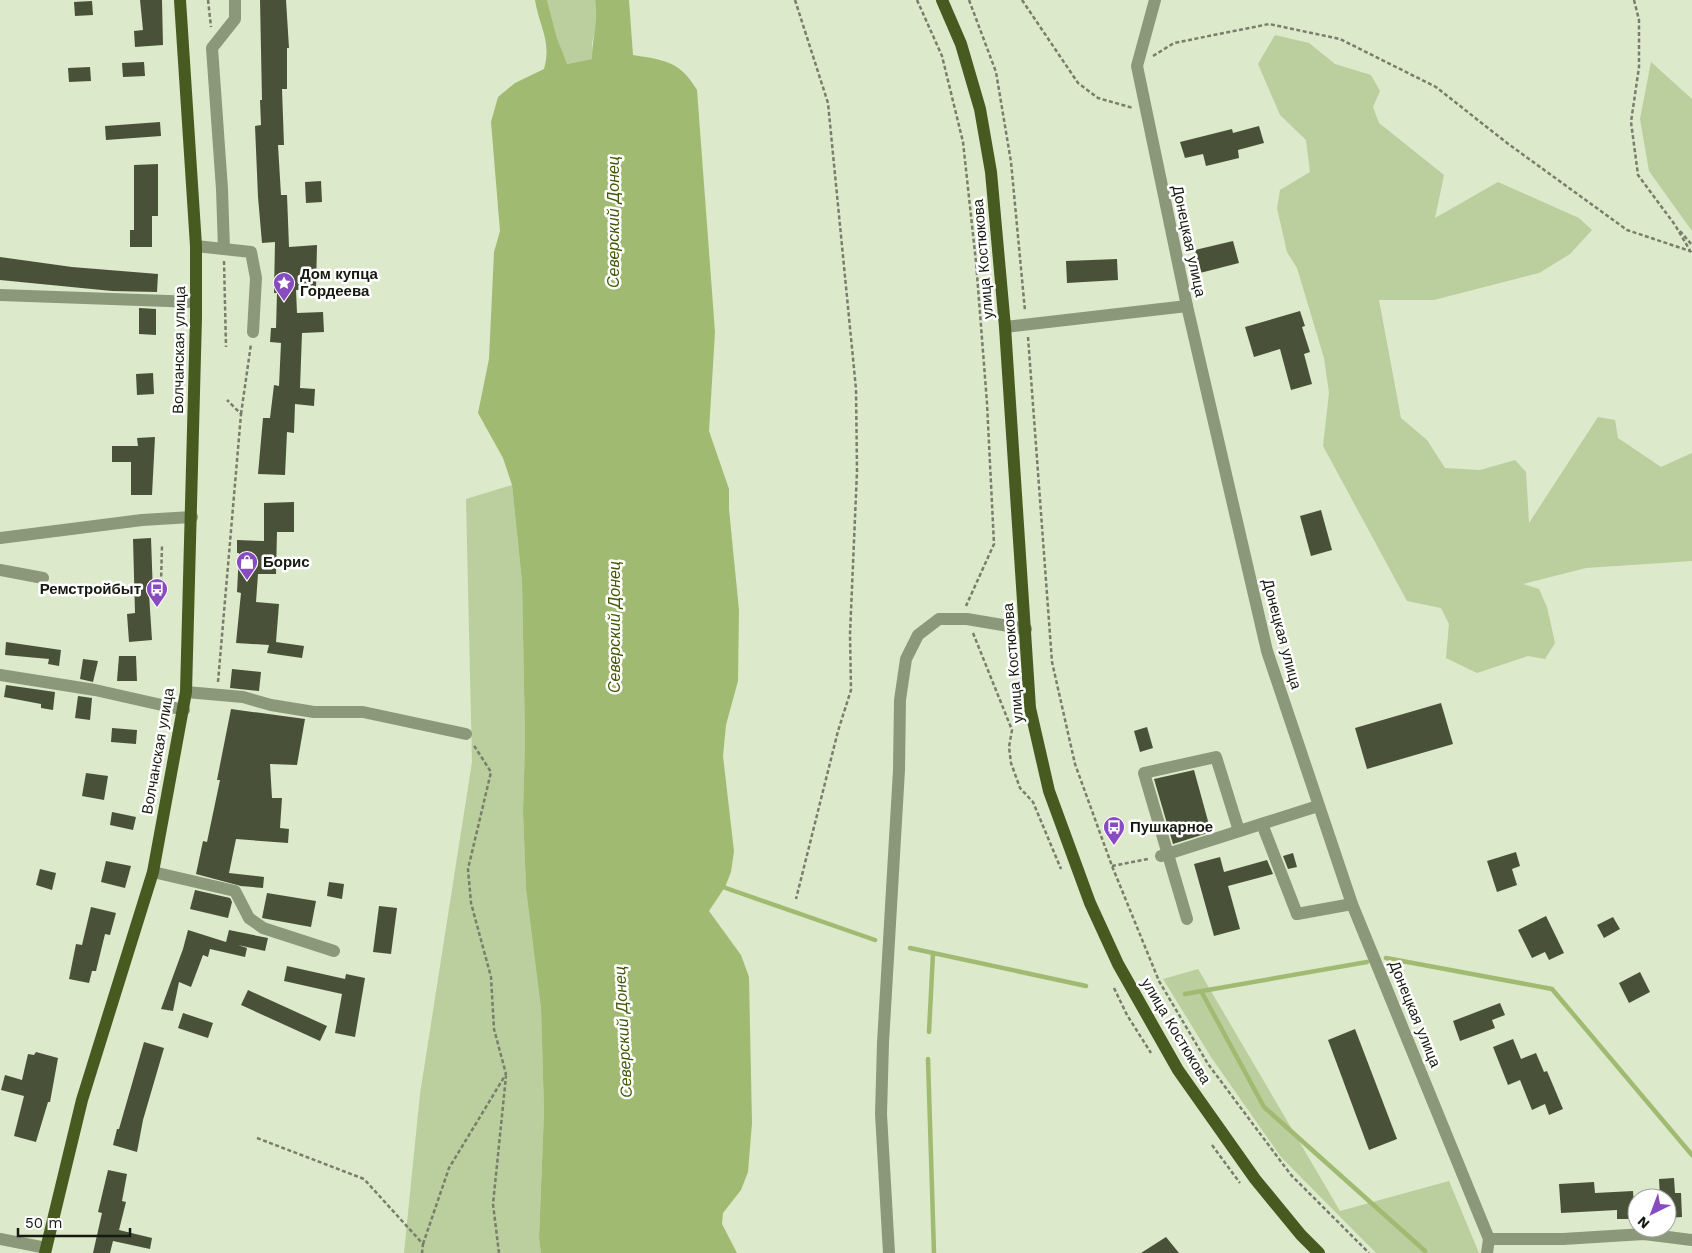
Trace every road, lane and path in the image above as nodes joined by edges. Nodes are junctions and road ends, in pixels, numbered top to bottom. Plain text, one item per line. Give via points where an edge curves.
1 (180, 0) edge
2 (208, 0) edge
3 (235, 0) edge
4 (795, 0) edge
5 (917, 0) edge
6 (942, 0) edge
7 (969, 0) edge
8 (1022, 0) edge
9 (1155, 0) edge
10 (1634, 0) edge
11 (212, 48) junction
12 (1137, 66) junction
13 (1145, 110) junction
14 (1676, 225) junction
15 (1692, 245) edge
16 (196, 246) junction
17 (224, 249) junction
18 (1690, 250) junction
19 (1692, 254) edge
20 (0, 295) edge
21 (196, 302) junction
22 (1187, 306) junction
23 (1027, 324) junction
24 (1006, 326) junction
25 (252, 332) joint
26 (226, 347) dead end
27 (227, 400) dead end
28 (241, 414) junction
29 (192, 517) junction
30 (0, 538) edge
31 (162, 545) dead end
32 (0, 570) edge
33 (42, 578) dead end
34 (161, 583) dead end
35 (967, 619) junction
36 (1026, 630) junction
37 (0, 675) edge
38 (186, 692) junction
39 (217, 694) junction
40 (184, 710) junction
41 (466, 734) joint
42 (1318, 806) junction
43 (1262, 824) junction
44 (1239, 831) junction
45 (1163, 855) junction
46 (1112, 866) junction
47 (153, 872) junction
48 (1064, 874) dead end
49 (796, 899) dead end
50 (1352, 904) junction
51 (1187, 919) dead end
52 (334, 951) dead end
53 (506, 1074) junction
54 (257, 1138) dead end
55 (0, 1239) edge
56 (1489, 1239) junction
57 (1692, 1240) edge
58 (423, 1244) junction
59 (45, 1251) edge
60 (422, 1253) edge
61 (499, 1253) edge
62 (889, 1253) edge
63 (1320, 1253) edge
64 (1369, 1253) edge
65 (1487, 1253) edge

1 - 16 main road, Волчанская улица
2 - 11 path
3 - 11 street via 235,19
4 - 49 path via 828,103 856,389 857,471 850,634 852,690 838,731
5 - 35 path via 942,56 963,142 976,262 994,544 966,607
6 - 24 main road, улица Костюкова via 961,44 980,109 992,172
7 - 23 path via 996,72 1011,162
8 - 13 path via 1078,83 1098,98
9 - 12 street, Донецкая улица
10 - 14 path via 1639,20 1639,67 1631,122 1638,175
11 - 17 street
12 - 13 street, Донецкая улица
12 - 18 path via 1174,43 1269,24 1340,39 1436,87 1627,230
13 - 22 street, Донецкая улица
14 - 15 path
14 - 18 path
16 - 17 street
16 - 21 main road, Волчанская улица
17 - 25 street via 251,252 256,278
17 - 26 path
18 - 19 path
20 - 21 street
21 - 29 main road, Волчанская улица
22 - 23 street
22 - 42 street, Донецкая улица via 1267,651
23 - 24 street
23 - 46 path via 1052,662 1075,764
24 - 36 main road, улица Костюкова
25 - 28 path
27 - 28 path
28 - 39 path
29 - 30 street
29 - 38 main road, Волчанская улица
31 - 34 path
32 - 33 street
35 - 36 street
35 - 48 path via 1012,730 1011,763 1020,788 1033,802
35 - 62 street via 939,618 918,635 906,659 900,700 882,1114
36 - 63 main road, улица Костюкова via 1030,708 1049,791 1090,903 1118,964 1178,1070 1255,1179
37 - 40 street via 95,690
38 - 39 street
38 - 40 main road, Волчанская улица
39 - 41 street via 314,712 363,712
40 - 47 main road, Волчанская улица
41 - 53 path via 491,772 468,869 471,903 491,977 494,1029
42 - 43 street
42 - 50 street, Донецкая улица
43 - 44 street
43 - 50 street via 1296,914
44 - 45 street
44 - 45 street via 1216,757 1144,773
45 - 46 path
45 - 51 street
46 - 64 path via 1159,981 1208,1064 1290,1175
47 - 52 street via 235,891 248,918 263,928
47 - 59 main road, Волчанская улица via 82,1100
50 - 56 street, Донецкая улица
53 - 58 path via 450,1168
53 - 61 path via 493,1204
54 - 58 path via 364,1179
55 - 59 street
56 - 57 street via 1644,1234
56 - 65 street
58 - 60 path

